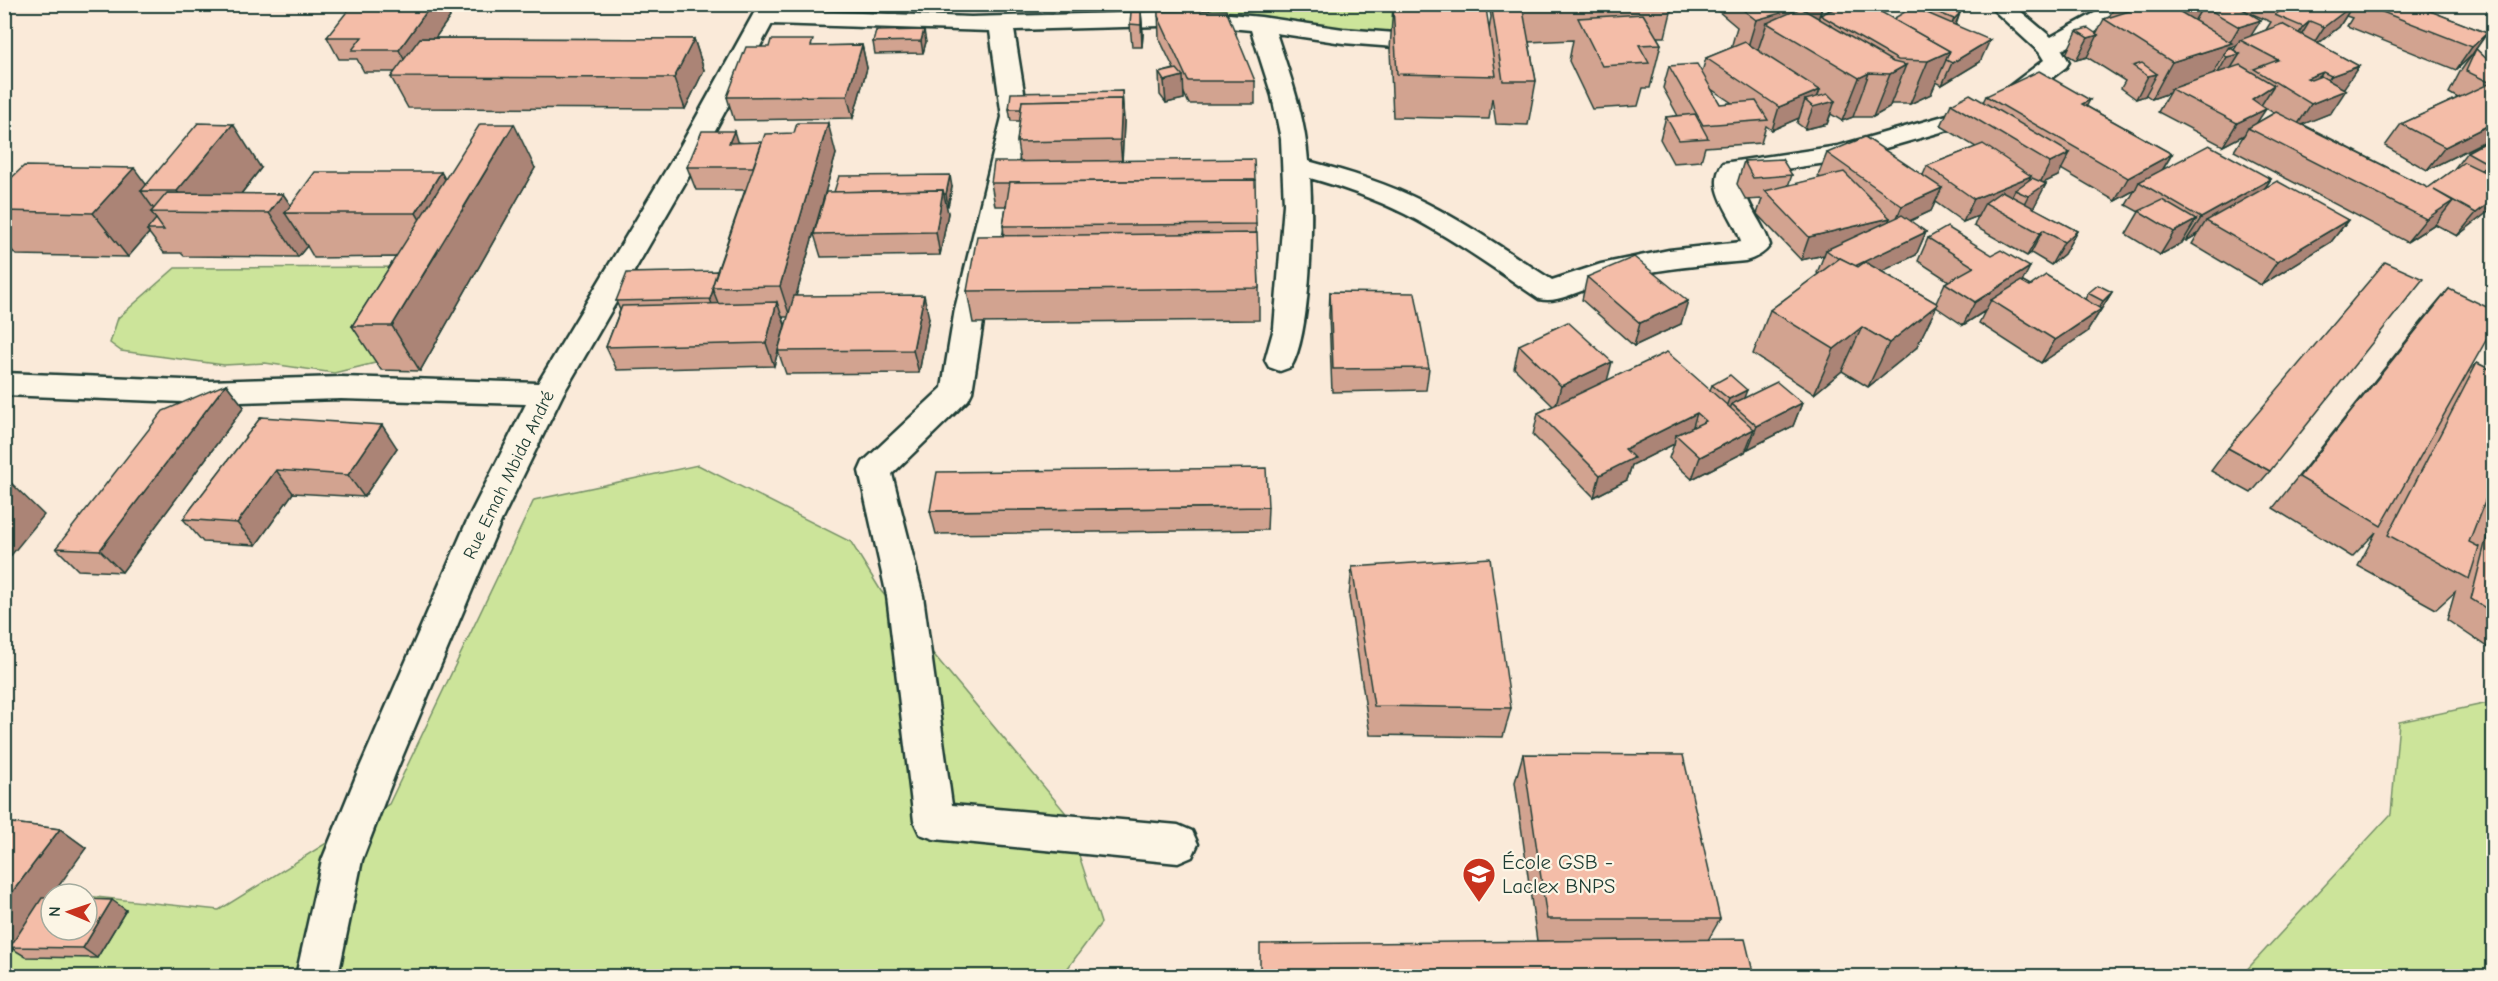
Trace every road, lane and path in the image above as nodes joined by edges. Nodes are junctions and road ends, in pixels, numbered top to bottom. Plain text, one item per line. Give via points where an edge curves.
1 (1174, 4) edge
2 (1483, 4) edge
3 (1998, 4) edge
4 (2129, 4) edge
5 (768, 11) edge
6 (1197, 18) junction
7 (1001, 24) junction
8 (1261, 24) junction
9 (2049, 48) junction
10 (1294, 165) junction
11 (1280, 360) dead end
12 (4, 384) edge
13 (547, 394) junction
14 (1178, 844) dead end
15 (317, 976) edge

1 - 6 street
2 - 8 street via 1488,39 1408,41
3 - 9 street
4 - 9 street
5 - 7 street
5 - 13 street, Rue Emah Mbida André via 689,155
6 - 7 street
6 - 8 street
7 - 14 street via 1015,117 970,309 957,392 875,471 904,596 934,821
8 - 10 street via 1287,107 1294,139
9 - 10 street via 2057,62 1995,109 1840,153 1732,170 1727,181 1735,203 1754,231 1756,245 1745,252 1669,259 1601,273 1549,292 1432,217 1385,194
10 - 11 street via 1298,204 1290,316
12 - 13 street via 209,392 340,388
13 - 15 street, Rue Emah Mbida André via 484,521 342,860

